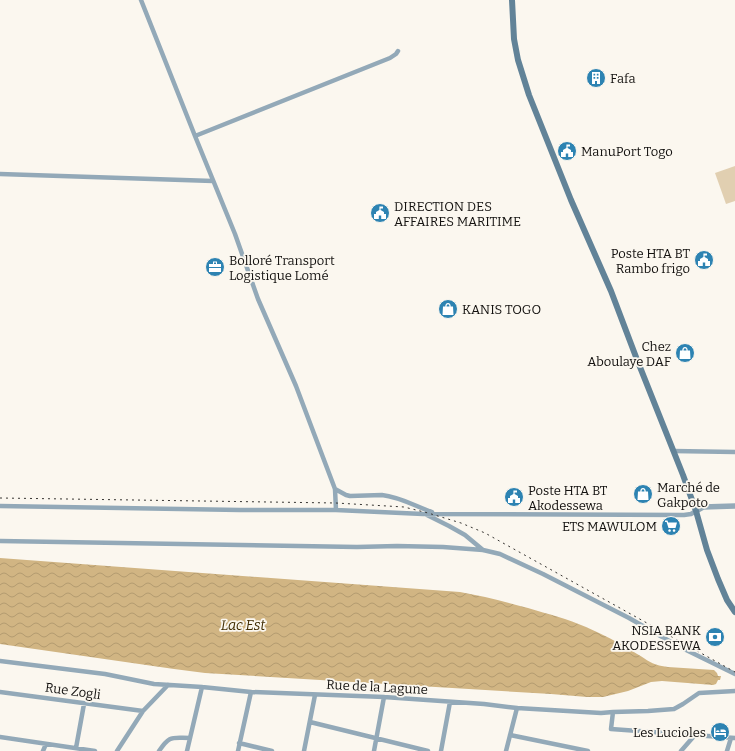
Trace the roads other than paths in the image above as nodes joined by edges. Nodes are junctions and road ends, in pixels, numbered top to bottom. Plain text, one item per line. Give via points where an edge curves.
1 (141, 0) edge
2 (512, 0) edge
3 (398, 51) dead end
4 (194, 136) junction
5 (0, 174) edge
6 (213, 181) junction
7 (674, 450) junction
8 (735, 452) edge
9 (335, 489) junction
10 (0, 506) edge
11 (735, 506) edge
12 (336, 510) junction
13 (696, 511) junction
14 (435, 513) junction
15 (423, 514) junction
16 (0, 542) edge
17 (483, 550) junction
18 (735, 612) edge
19 (0, 661) edge
20 (735, 674) edge
21 (168, 685) junction
22 (202, 687) junction
23 (735, 691) edge
24 (0, 692) edge
25 (251, 692) junction
26 (315, 695) junction
27 (384, 697) junction
28 (450, 702) junction
29 (84, 704) junction
30 (517, 708) junction
31 (143, 711) junction
32 (613, 712) junction
33 (310, 722) junction
34 (510, 735) junction
35 (695, 735) junction
36 (0, 737) edge
37 (190, 738) junction
38 (376, 738) junction
39 (733, 738) edge
40 (240, 743) junction
41 (46, 744) junction
42 (76, 748) junction
43 (43, 751) edge
44 (95, 751) edge
45 (117, 751) edge
46 (159, 751) edge
47 (187, 751) edge
48 (238, 751) edge
49 (272, 751) edge
50 (304, 751) edge
51 (374, 751) edge
52 (428, 751) edge
53 (441, 751) edge
54 (506, 751) edge
55 (588, 751) edge
56 (681, 751) edge
57 (727, 751) edge

1 - 4 street
2 - 7 main road via 514,39 529,95
3 - 4 street via 390,58
4 - 6 street
5 - 6 street
6 - 9 street
7 - 8 street
7 - 13 main road
9 - 12 street
9 - 14 street via 350,496 392,497
10 - 12 street
11 - 13 street via 703,507
12 - 15 street
13 - 14 street via 684,515
13 - 18 main road via 718,579
14 - 15 street
15 - 17 street via 465,535
16 - 17 street via 397,546
17 - 20 street via 500,554 543,574
19 - 21 street, Rue de la Lagune
21 - 22 street, Rue de la Lagune
21 - 31 street
22 - 25 street, Rue de la Lagune
22 - 37 street
23 - 32 street, Rue de la Lagune via 699,692 674,709
24 - 29 street, Rue Zogli
25 - 26 street, Rue de la Lagune
25 - 40 street
26 - 27 street, Rue de la Lagune
26 - 33 street
27 - 28 street, Rue de la Lagune
27 - 38 street
28 - 30 street, Rue de la Lagune
28 - 53 street
29 - 31 street, Rue Zogli
29 - 42 street
30 - 32 street, Rue de la Lagune
30 - 34 street
31 - 45 street
32 - 35 street via 611,729
33 - 38 street
33 - 50 street
34 - 54 street
34 - 55 street
35 - 39 street
35 - 56 street
36 - 41 street
37 - 46 street via 170,738
37 - 47 street
38 - 51 street
38 - 52 street
39 - 57 street
40 - 48 street
40 - 49 street
41 - 42 street
41 - 43 street
42 - 44 street

